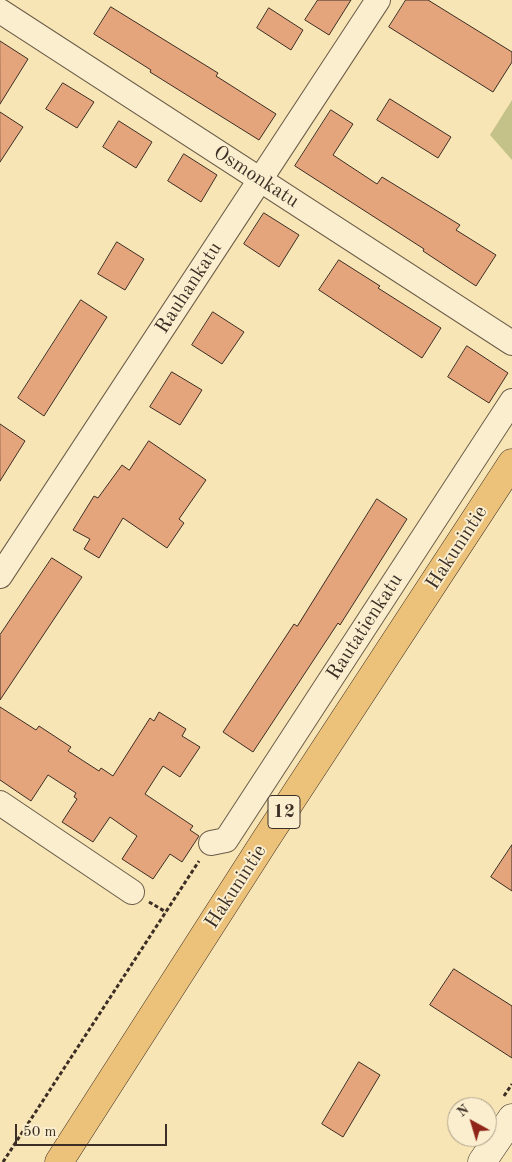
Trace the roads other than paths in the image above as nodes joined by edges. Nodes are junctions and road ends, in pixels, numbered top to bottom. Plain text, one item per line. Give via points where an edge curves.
1 (378, 0) edge
2 (0, 11) edge
3 (260, 180) junction
4 (512, 343) edge
5 (512, 401) edge
6 (512, 463) edge
7 (0, 576) edge
8 (0, 803) edge
9 (211, 843) dead end
10 (132, 892) dead end
11 (512, 1118) edge
12 (59, 1162) edge
13 (482, 1162) edge

1 - 3 street, Rauhankatu
2 - 3 street, Osmonkatu
3 - 4 street, Osmonkatu
3 - 7 street, Rauhankatu
5 - 9 street, Rautatienkatu via 226,840
6 - 12 highway, Hakunintie / 12
8 - 10 street
11 - 13 main road

